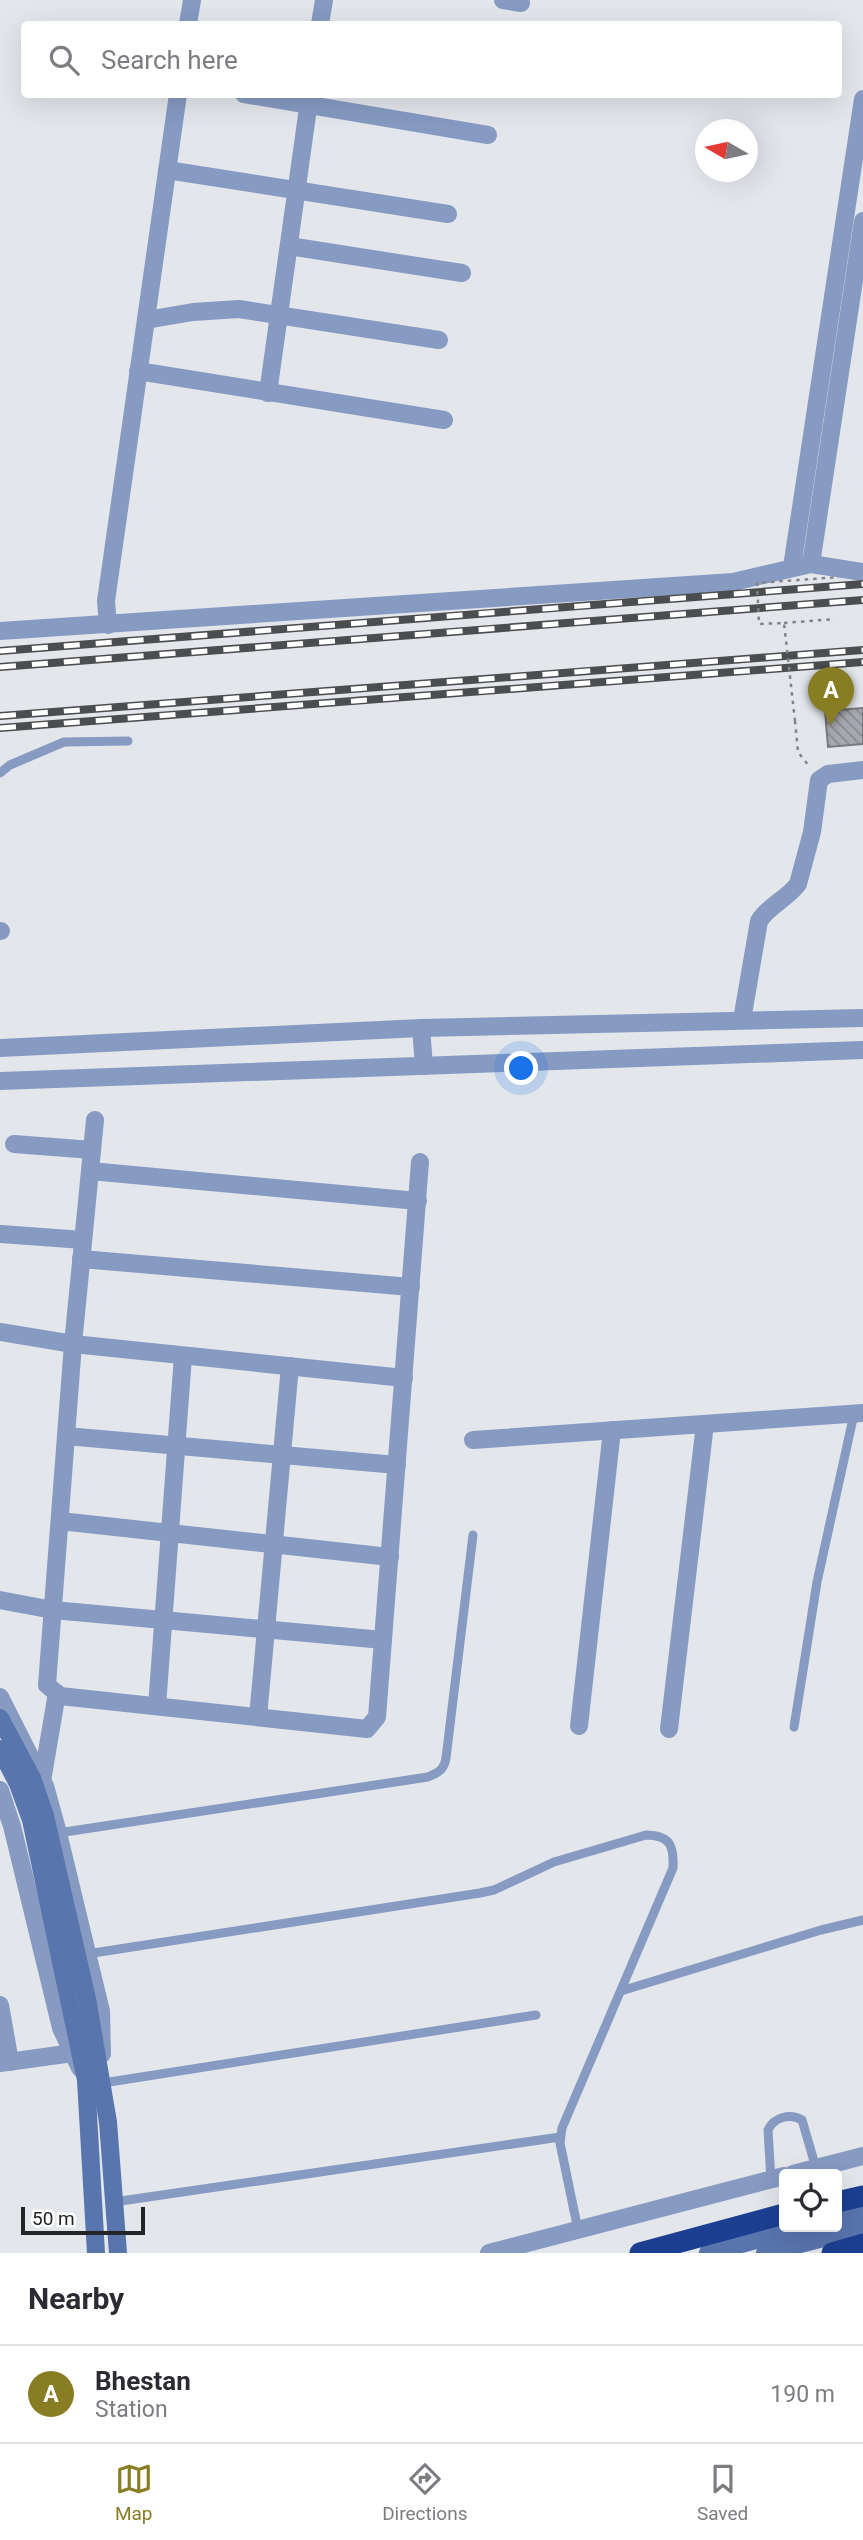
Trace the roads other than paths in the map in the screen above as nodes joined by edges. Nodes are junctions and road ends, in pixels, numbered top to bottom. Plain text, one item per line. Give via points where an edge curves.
1 (191, 0) edge
2 (324, 0) edge
3 (503, 0) edge
4 (521, 3) dead end
5 (188, 21) edge
6 (320, 21) edge
7 (177, 98) edge
8 (288, 98) edge
9 (863, 99) edge
10 (310, 100) edge
11 (488, 135) dead end
12 (167, 170) junction
13 (297, 189) junction
14 (447, 214) dead end
15 (863, 221) edge
16 (289, 246) junction
17 (462, 273) dead end
18 (279, 314) junction
19 (146, 320) junction
20 (439, 340) dead end
21 (138, 371) junction
22 (268, 393) junction
23 (444, 419) dead end
24 (811, 564) junction
25 (792, 567) junction
26 (863, 571) edge
27 (108, 625) junction
28 (0, 631) edge
29 (128, 741) dead end
30 (863, 770) edge
31 (0, 773) edge
32 (863, 1018) edge
33 (742, 1020) junction
34 (421, 1028) junction
35 (0, 1048) edge
36 (863, 1050) edge
37 (424, 1066) junction
38 (0, 1081) edge
39 (95, 1120) dead end
40 (14, 1144) dead end
41 (92, 1150) junction
42 (420, 1162) dead end
43 (90, 1171) junction
44 (418, 1201) junction
45 (1, 1234) edge
46 (83, 1240) junction
47 (81, 1259) junction
48 (411, 1287) junction
49 (0, 1332) edge
50 (74, 1344) junction
51 (183, 1356) junction
52 (290, 1366) junction
53 (404, 1378) junction
54 (859, 1414) edge
55 (705, 1424) junction
56 (612, 1430) junction
57 (66, 1436) junction
58 (473, 1440) dead end
59 (177, 1446) junction
60 (282, 1455) junction
61 (397, 1465) junction
62 (60, 1521) junction
63 (170, 1533) junction
64 (473, 1535) dead end
65 (274, 1544) junction
66 (390, 1557) junction
67 (0, 1600) edge
68 (53, 1610) junction
69 (164, 1620) junction
70 (266, 1629) junction
71 (383, 1640) junction
72 (57, 1693) junction
73 (0, 1697) edge
74 (157, 1706) junction
75 (258, 1717) junction
76 (0, 1718) edge
77 (579, 1726) dead end
78 (794, 1727) dead end
79 (669, 1730) dead end
80 (0, 1749) edge
81 (42, 1781) junction
82 (0, 1790) edge
83 (38, 1818) junction
84 (58, 1833) junction
85 (863, 1920) edge
86 (87, 1954) junction
87 (621, 1991) junction
88 (0, 2005) edge
89 (536, 2015) dead end
90 (76, 2053) junction
91 (5, 2063) edge
92 (97, 2080) junction
93 (561, 2137) junction
94 (863, 2156) edge
95 (816, 2168) junction
96 (812, 2169) edge
97 (778, 2178) edge
98 (863, 2196) edge
99 (842, 2201) edge
100 (114, 2202) junction
101 (863, 2211) edge
102 (779, 2215) edge
103 (842, 2217) edge
104 (863, 2228) edge
105 (578, 2230) junction
106 (786, 2232) edge
107 (863, 2244) edge
108 (96, 2253) edge
109 (117, 2253) edge
110 (489, 2253) edge
111 (639, 2253) edge
112 (708, 2253) edge
113 (765, 2253) edge
114 (832, 2253) edge

1 - 5 street
2 - 6 street
3 - 4 street
7 - 12 street
8 - 10 street
9 - 25 street
10 - 11 street
10 - 13 street
12 - 13 street
12 - 19 street
13 - 14 street
13 - 16 street
15 - 24 street
16 - 17 street
16 - 18 street
18 - 19 street via 230,309
18 - 20 street
18 - 22 street
19 - 21 street
21 - 22 street
21 - 27 street via 106,601
22 - 23 street
24 - 25 street
24 - 26 street
25 - 27 street via 733,582
27 - 28 street
29 - 31 lane via 64,742
30 - 33 street via 828,774 819,780 798,884 759,921
32 - 33 street
33 - 34 street
34 - 35 street
34 - 37 street
36 - 37 street
37 - 38 street
39 - 41 street
40 - 41 street
41 - 43 street
42 - 44 street
43 - 44 street
43 - 46 street
44 - 48 street
45 - 46 street
46 - 47 street
47 - 48 street
47 - 50 street
48 - 53 street
49 - 50 street
50 - 51 street
50 - 57 street
51 - 52 street
51 - 59 street
52 - 53 street
52 - 60 street
53 - 61 street
54 - 55 street
54 - 78 lane via 817,1583
55 - 56 street
55 - 79 street
56 - 58 street
56 - 77 street
57 - 59 street
57 - 62 street
59 - 60 street
59 - 63 street
60 - 61 street
60 - 65 street
61 - 66 street
62 - 63 street
62 - 68 street
63 - 65 street
63 - 69 street
64 - 84 lane via 446,1758 439,1772
65 - 66 street
65 - 70 street
66 - 71 street
67 - 68 street
68 - 69 street
68 - 72 street via 47,1685
69 - 70 street
69 - 74 street
70 - 71 street
70 - 75 street
71 - 75 street via 377,1717 368,1729
72 - 74 street
72 - 81 street
73 - 81 street
74 - 75 street
76 - 83 street via 32,1778
80 - 83 street
81 - 84 street
82 - 90 street via 61,2028
83 - 90 street
83 - 92 street via 87,1999
84 - 86 street
85 - 87 lane
86 - 87 lane via 480,1894 554,1862 646,1835 660,1836 674,1851 673,1868
86 - 92 street via 102,2011
87 - 93 lane
88 - 91 street
89 - 92 lane
90 - 91 street
90 - 92 street
92 - 100 street via 108,2122
92 - 108 street
93 - 100 lane
93 - 105 lane
94 - 95 street
95 - 96 street
95 - 97 lane via 802,2120 780,2119 768,2130
97 - 105 street
98 - 99 highway
100 - 109 street
101 - 103 street
102 - 111 highway
104 - 113 street
105 - 110 street
106 - 112 street
107 - 114 highway

